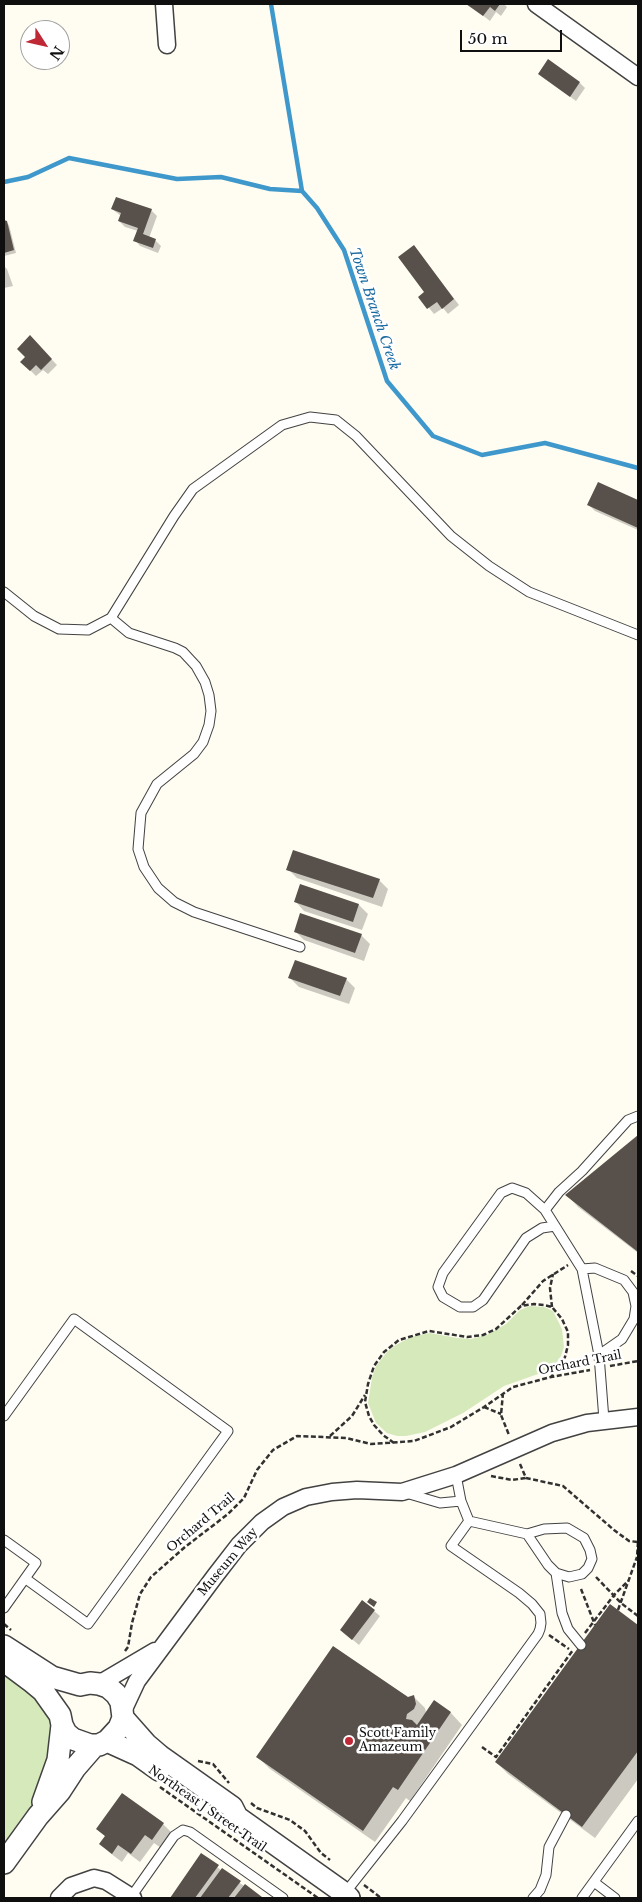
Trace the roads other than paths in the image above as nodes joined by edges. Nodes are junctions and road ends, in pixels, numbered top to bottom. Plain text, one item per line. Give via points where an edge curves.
1 (164, 4) edge
2 (536, 4) edge
3 (167, 45) dead end
4 (638, 77) edge
5 (4, 592) edge
6 (111, 618) junction
7 (638, 635) edge
8 (300, 947) dead end
9 (638, 1116) edge
10 (545, 1210) junction
11 (555, 1226) junction
12 (582, 1269) junction
13 (599, 1355) junction
14 (4, 1416) edge
15 (638, 1417) edge
16 (604, 1420) junction
17 (456, 1475) junction
18 (402, 1492) junction
19 (462, 1500) junction
20 (469, 1521) junction
21 (527, 1534) junction
22 (4, 1540) edge
23 (556, 1573) junction
24 (26, 1579) junction
25 (4, 1608) edge
26 (580, 1644) road end
27 (4, 1646) edge
28 (161, 1647) junction
29 (4, 1661) edge
30 (90, 1684) junction
31 (123, 1715) junction
32 (61, 1720) junction
33 (101, 1743) junction
34 (241, 1808) junction
35 (566, 1815) dead end
36 (38, 1816) junction
37 (638, 1821) edge
38 (4, 1862) edge
39 (594, 1882) junction
40 (353, 1892) edge
41 (59, 1898) edge
42 (132, 1898) edge
43 (283, 1898) edge
44 (533, 1898) edge
45 (582, 1898) edge
46 (616, 1898) edge

1 - 3 street
2 - 4 street
5 - 6 lane via 34,616 59,629 88,630
6 - 7 lane via 193,489 282,425 310,417 336,420 356,436 451,536 529,592
6 - 8 lane via 129,633 183,652 196,666 209,695 209,725 202,742 194,754 157,784 141,813 138,849 144,867 158,888 174,902 194,912
9 - 10 lane via 628,1120
10 - 11 lane
10 - 11 lane via 526,1193 512,1188 501,1194 443,1273 438,1287 443,1297 460,1306 473,1307 483,1300 526,1238 542,1228
11 - 12 lane
12 - 13 lane
12 - 13 lane via 595,1268 624,1280 633,1292 636,1306 634,1318 622,1339
13 - 16 lane
14 - 24 lane via 74,1319 228,1431 88,1624
15 - 16 street, Museum Way
16 - 17 street, Museum Way via 552,1433
17 - 18 street, Museum Way
17 - 19 lane
18 - 19 lane via 440,1504
18 - 28 street, Museum Way via 332,1492 306,1497 283,1507 239,1545
19 - 20 lane
20 - 21 lane
20 - 40 lane via 451,1546 532,1604 540,1614 540,1629
21 - 23 lane
21 - 23 lane via 567,1528 584,1538 592,1559 588,1568 582,1574 569,1577
22 - 24 lane via 36,1563
23 - 26 lane via 562,1613 568,1629
24 - 25 lane
27 - 30 street via 52,1677
28 - 30 street, Museum Way
28 - 31 street via 137,1681
29 - 32 street via 43,1691
30 - 31 street via 108,1687 116,1694
30 - 32 street via 72,1689 65,1697
31 - 33 street via 120,1728
31 - 34 street via 160,1756 232,1807
32 - 33 street via 73,1740 81,1744
32 - 36 street via 58,1760
33 - 34 street via 138,1755 224,1817
33 - 36 street via 75,1768
34 - 40 street
35 - 44 lane via 549,1847 546,1875
36 - 38 street
37 - 39 lane
39 - 45 lane
39 - 46 lane
41 - 42 street via 71,1886 94,1878 106,1880
42 - 43 lane via 174,1836 183,1830

